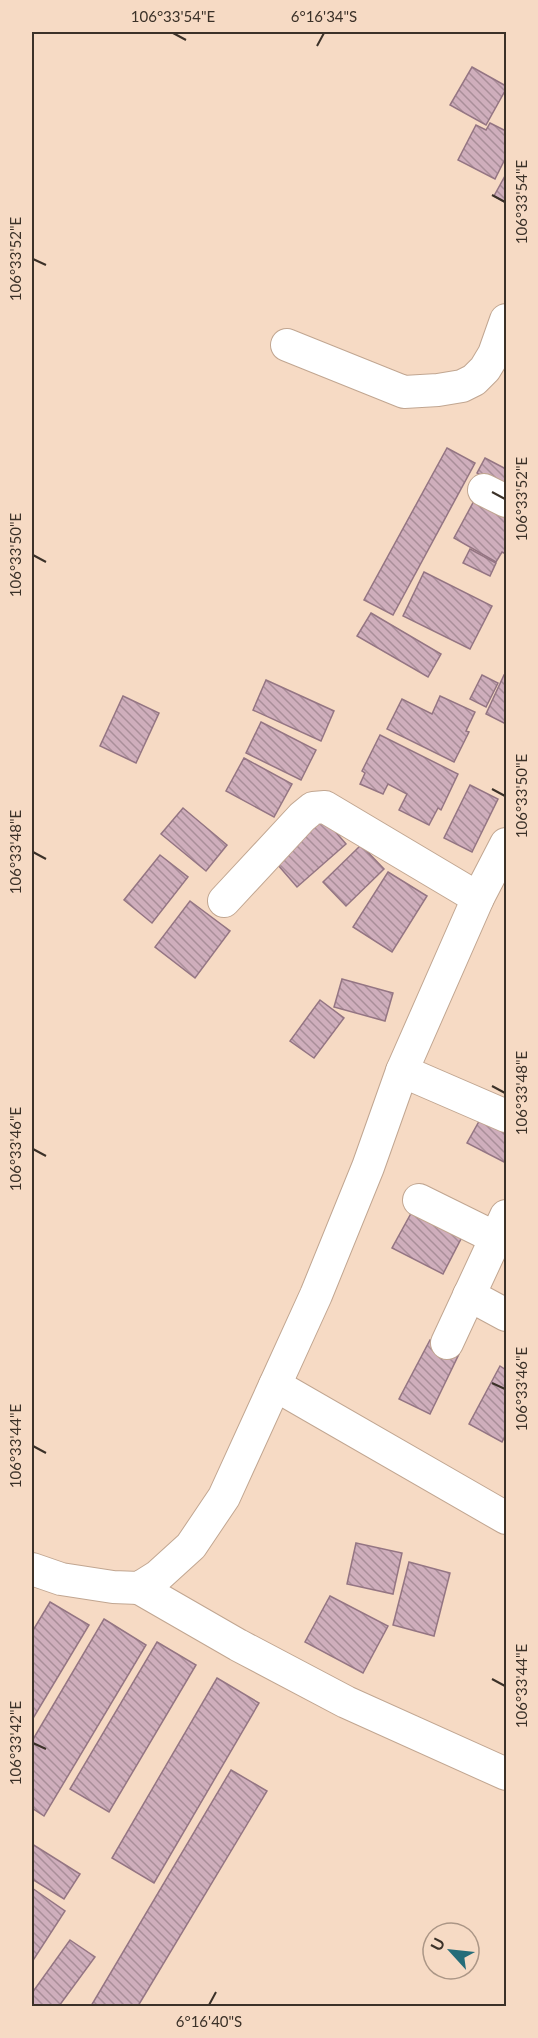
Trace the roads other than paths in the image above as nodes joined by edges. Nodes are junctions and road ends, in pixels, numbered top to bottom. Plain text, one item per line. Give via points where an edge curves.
1 (507, 320) edge
2 (287, 345) dead end
3 (507, 844) edge
4 (478, 898) junction
5 (224, 901) dead end
6 (402, 1071) junction
7 (507, 1116) edge
8 (419, 1200) dead end
9 (502, 1227) edge
10 (469, 1295) junction
11 (507, 1315) edge
12 (447, 1343) dead end
13 (275, 1384) junction
14 (507, 1518) edge
15 (32, 1569) edge
16 (139, 1588) junction
17 (507, 1774) edge

1 - 2 street via 485,369 462,386 438,390 404,392
3 - 4 street
4 - 5 street via 325,807 313,808 302,818
4 - 6 street
6 - 7 street
6 - 13 street via 368,1167
8 - 9 street
9 - 10 street
10 - 11 street
10 - 12 street
13 - 14 street
13 - 16 street via 224,1497 191,1546 159,1576
15 - 16 street via 61,1579
16 - 17 street via 346,1702

